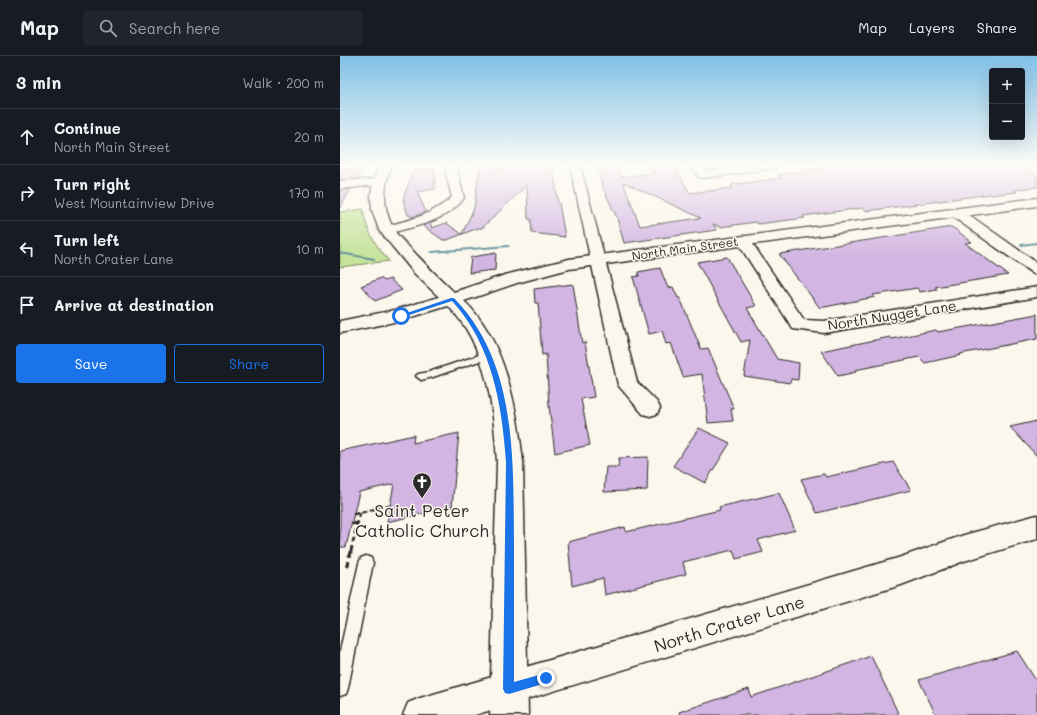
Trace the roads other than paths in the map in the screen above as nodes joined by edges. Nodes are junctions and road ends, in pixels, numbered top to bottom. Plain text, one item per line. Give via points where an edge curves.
1 (379, 196) edge
2 (457, 196) edge
3 (582, 196) edge
4 (1037, 202) edge
5 (957, 213) junction
6 (386, 230) junction
7 (742, 240) junction
8 (598, 260) junction
9 (1037, 270) edge
10 (1037, 292) edge
11 (452, 299) junction
12 (340, 327) edge
13 (488, 355) junction
14 (421, 376) dead end
15 (650, 408) dead end
16 (1037, 527) edge
17 (366, 563) dead end
18 (340, 688) edge
19 (509, 702) edge
20 (420, 715) edge

1 - 6 street via 379,210
2 - 6 street via 451,206 440,214
3 - 8 street
4 - 5 street, North Main Street
5 - 7 street, North Main Street
5 - 9 street
6 - 11 street
7 - 8 street, North Main Street
7 - 10 street, North Nugget Lane via 800,325 824,327
8 - 11 street, North Main Street via 543,269
8 - 15 street via 628,385
11 - 12 street, North Main Street via 401,316
11 - 13 street via 466,314 484,342
13 - 14 lane
13 - 19 street via 498,384 507,426 510,462
16 - 19 street, North Crater Lane via 964,548
17 - 18 lane
19 - 20 street, North Crater Lane

